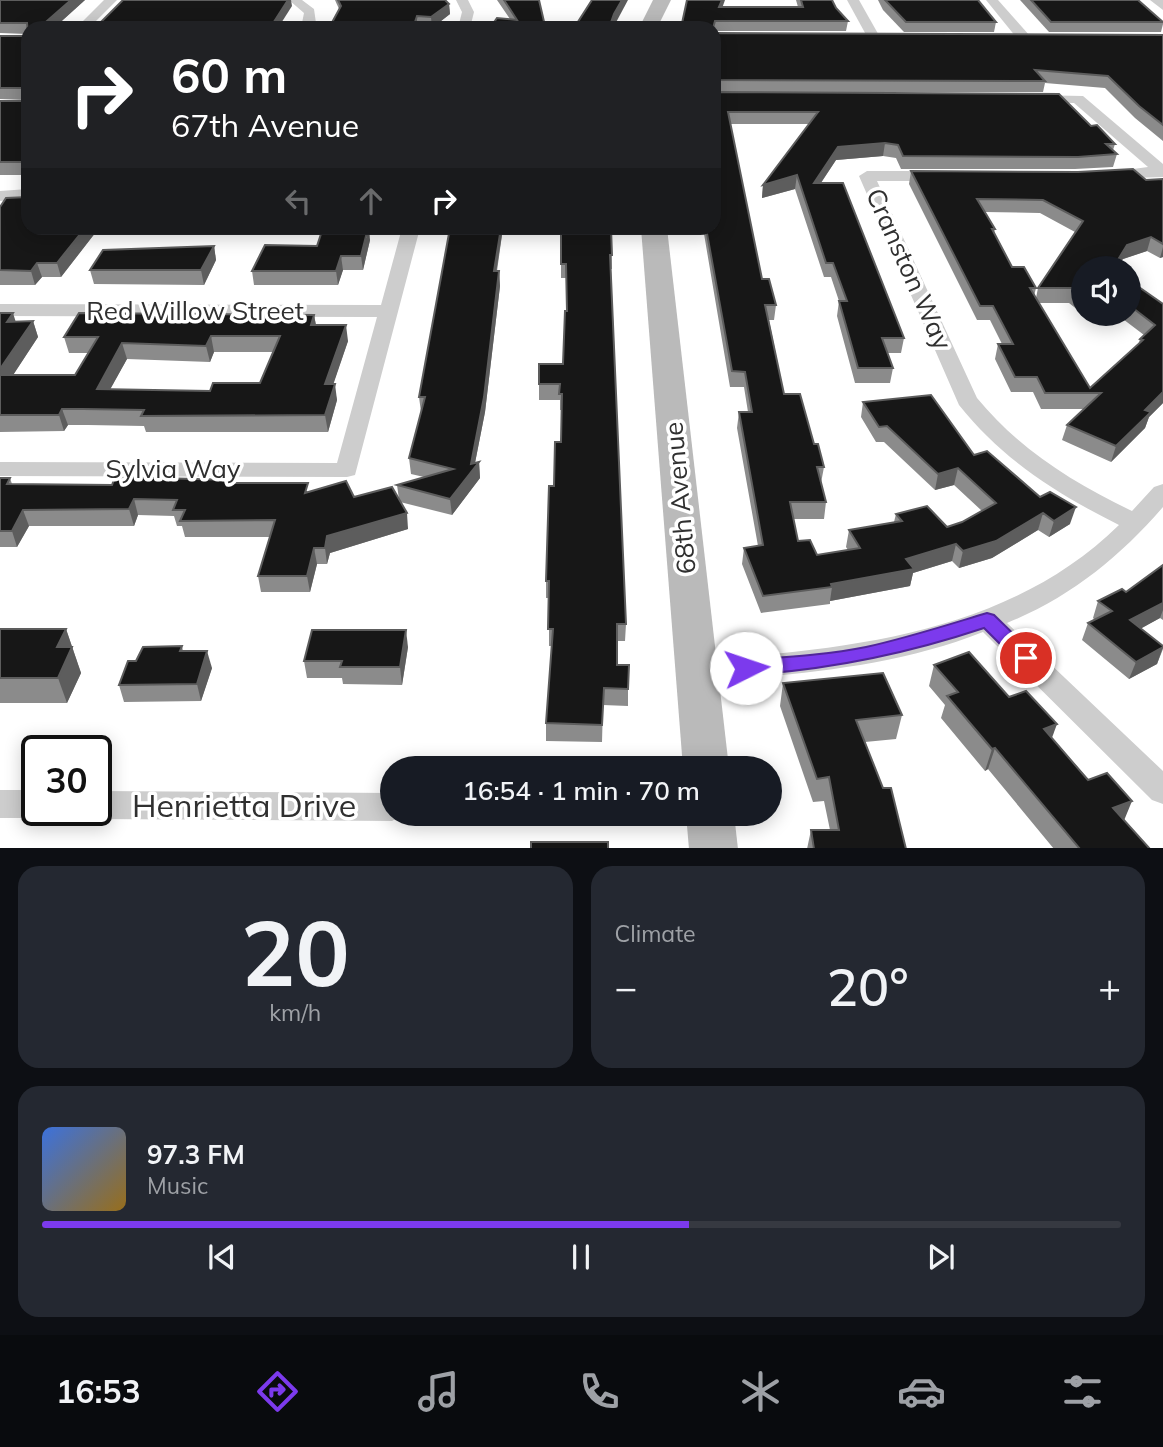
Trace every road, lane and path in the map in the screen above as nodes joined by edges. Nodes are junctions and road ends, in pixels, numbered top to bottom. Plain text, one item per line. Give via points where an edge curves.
1 (111, 0) edge
2 (295, 0) edge
3 (462, 0) edge
4 (662, 0) edge
5 (853, 0) edge
6 (992, 0) edge
7 (1156, 0) edge
8 (1163, 6) edge
9 (89, 21) edge
10 (310, 21) edge
11 (466, 21) edge
12 (652, 21) edge
13 (875, 39) edge
14 (1025, 39) edge
15 (1024, 99) edge
16 (1162, 172) edge
17 (964, 176) edge
18 (1089, 176) edge
19 (21, 194) edge
20 (0, 196) edge
21 (409, 235) edge
22 (655, 235) edge
23 (0, 310) edge
24 (390, 311) junction
25 (0, 469) edge
26 (1163, 492) edge
27 (1135, 523) junction
28 (987, 620) junction
29 (696, 671) junction
30 (705, 756) edge
31 (1163, 791) edge
32 (0, 804) edge
33 (21, 804) edge
34 (112, 805) edge
35 (380, 807) edge
36 (711, 826) edge
37 (714, 848) edge

1 - 9 street
2 - 10 street via 310,12
3 - 11 street via 468,12
4 - 12 street
5 - 13 street
6 - 14 street
7 - 8 street
15 - 16 street via 1078,99
16 - 18 street
17 - 27 street, Cranston Way via 867,176 967,400 985,425 1034,468
19 - 20 street
21 - 24 street
22 - 29 street, 68th Avenue
23 - 24 street, Red Willow Street
24 - 25 street, Sylvia Way via 347,470
26 - 27 street
27 - 28 street via 1104,553 1057,586
28 - 29 street via 864,654
28 - 31 street
29 - 30 street, 68th Avenue
32 - 33 street
34 - 35 street, Henrietta Drive
36 - 37 street

